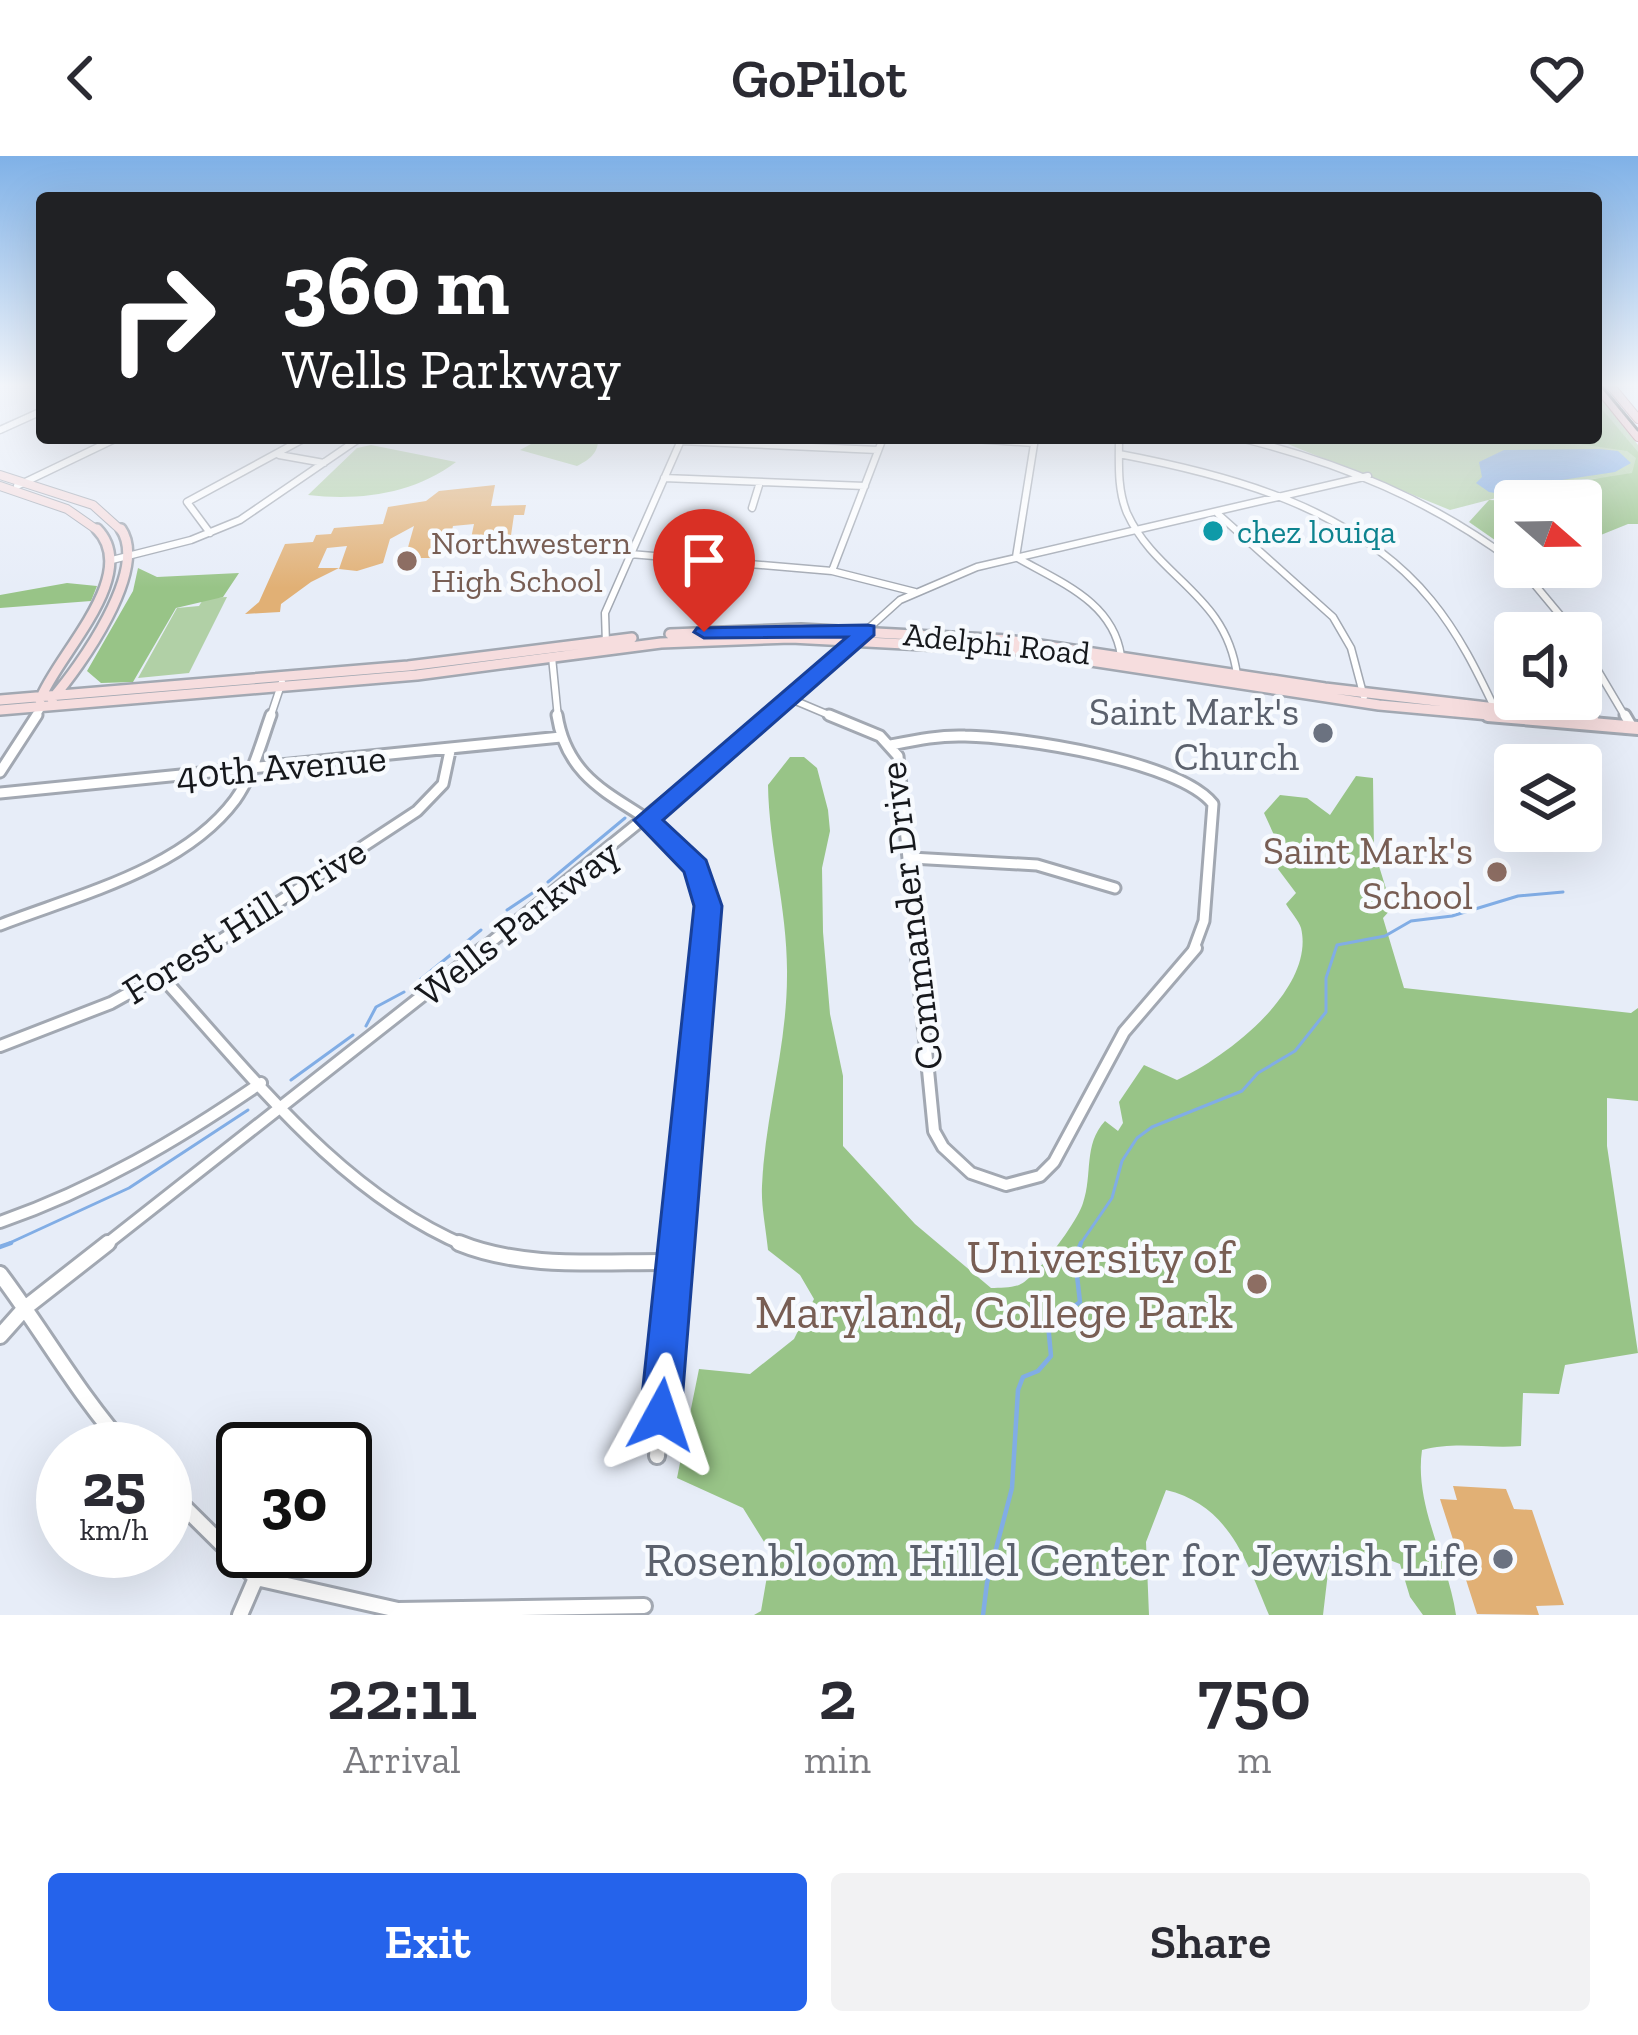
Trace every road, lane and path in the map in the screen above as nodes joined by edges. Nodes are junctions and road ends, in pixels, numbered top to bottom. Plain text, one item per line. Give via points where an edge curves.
1 (88, 452) edge
2 (283, 452) edge
3 (340, 452) edge
4 (676, 452) edge
5 (877, 452) edge
6 (1033, 452) edge
7 (1287, 452) edge
8 (1119, 454) joint
9 (279, 455) junction
10 (324, 463) junction
11 (59, 466) junction
12 (0, 475) edge
13 (1368, 476) junction
14 (664, 478) junction
15 (24, 482) junction
16 (760, 482) junction
17 (865, 486) junction
18 (5, 488) edge
19 (56, 491) junction
20 (1284, 499) junction
21 (752, 508) dead end
22 (1218, 514) junction
23 (1136, 528) junction
24 (211, 533) junction
25 (1494, 548) edge
26 (630, 554) junction
27 (132, 555) junction
28 (1016, 557) junction
29 (112, 560) junction
30 (832, 571) junction
31 (1537, 588) edge
32 (915, 592) junction
33 (1557, 612) edge
34 (863, 635) junction
35 (606, 645) junction
36 (1121, 656) junction
37 (552, 657) junction
38 (73, 669) junction
39 (1237, 675) junction
40 (1602, 675) edge
41 (283, 681) junction
42 (96, 692) junction
43 (57, 695) junction
44 (1364, 698) junction
45 (791, 699) junction
46 (0, 700) edge
47 (41, 702) junction
48 (1494, 709) edge
49 (0, 710) edge
50 (1494, 713) edge
51 (1561, 720) edge
52 (1635, 728) edge
53 (561, 737) junction
54 (891, 745) junction
55 (450, 751) junction
56 (248, 769) junction
57 (0, 772) edge
58 (0, 794) edge
59 (647, 820) junction
60 (910, 858) junction
61 (1115, 889) dead end
62 (0, 925) edge
63 (162, 977) junction
64 (0, 1046) edge
65 (261, 1083) junction
66 (283, 1105) junction
67 (0, 1222) edge
68 (674, 1262) junction
69 (0, 1274) edge
70 (25, 1308) junction
71 (0, 1336) edge
72 (102, 1422) edge
73 (657, 1456) dead end
74 (192, 1515) edge
75 (216, 1538) edge
76 (256, 1578) joint
77 (644, 1606) dead end
78 (240, 1615) edge

1 - 11 street
2 - 9 street
3 - 10 street
4 - 14 street
5 - 17 street
6 - 28 street
7 - 13 street
8 - 20 street
8 - 23 street via 1120,493
9 - 10 street
9 - 24 street via 187,502
10 - 24 street
11 - 12 street
11 - 15 street
11 - 19 street via 46,480
12 - 15 main road
13 - 20 street, Wells Parkway
13 - 25 street
14 - 16 street
14 - 26 street
15 - 18 street
15 - 19 main road
16 - 17 street
16 - 21 street
17 - 30 street
18 - 29 main road via 86,516 107,538
19 - 27 main road via 109,514
20 - 22 street, Wells Parkway
20 - 48 street via 1354,536 1417,585 1459,636
22 - 23 street, Wells Parkway
22 - 44 street via 1333,617
23 - 28 street, Wells Parkway
23 - 39 street via 1224,623
24 - 27 street
26 - 30 street
26 - 35 street via 605,613
27 - 29 street
27 - 38 main road via 125,587
28 - 32 street, Wells Parkway
28 - 36 street via 1106,614
29 - 47 main road via 100,604
30 - 32 street
31 - 33 street
32 - 34 street, Wells Parkway
34 - 35 main road, Adelphi Road via 747,630
34 - 36 main road, Adelphi Road via 1008,640
34 - 44 main road, Adelphi Road
34 - 45 street, Wells Parkway
35 - 37 main road, Adelphi Road
35 - 41 main road, Adelphi Road
36 - 39 main road, Adelphi Road
37 - 41 main road, Adelphi Road
37 - 53 street
38 - 42 main road via 78,684
38 - 43 main road
39 - 44 main road, Adelphi Road
40 - 52 street
41 - 42 main road, Adelphi Road
41 - 47 main road, Adelphi Road
41 - 56 street
42 - 43 main road, Adelphi Road
43 - 47 main road
44 - 50 main road, Adelphi Road
45 - 54 street, Commander Drive
45 - 59 street, Wells Parkway
46 - 47 main road, Adelphi Road
47 - 49 main road, Adelphi Road
47 - 57 street
51 - 52 main road, Adelphi Road
53 - 55 street, 40th Avenue
53 - 59 street via 589,781
54 - 60 street, Commander Drive
54 - 60 street, Commander Drive via 944,734 1017,742 1184,779 1214,807 1197,947 1124,1032 1049,1169 1026,1185 996,1184 949,1156 933,1124
55 - 56 street, 40th Avenue
55 - 63 street, Forest Hill Drive via 447,777 425,804
56 - 58 street, 40th Avenue
56 - 62 street via 230,807 182,845
59 - 66 street, Wells Parkway
59 - 68 street via 696,867 708,906
60 - 61 street via 1037,865
63 - 64 street, Forest Hill Drive via 60,1028
63 - 65 street
65 - 66 street
65 - 67 street via 145,1160
66 - 68 street via 361,1184 434,1234 522,1257
66 - 70 street, Wells Parkway
68 - 73 street
69 - 70 street
70 - 71 street, Wells Parkway
70 - 72 street
74 - 75 street
76 - 77 street via 398,1610
76 - 78 street

